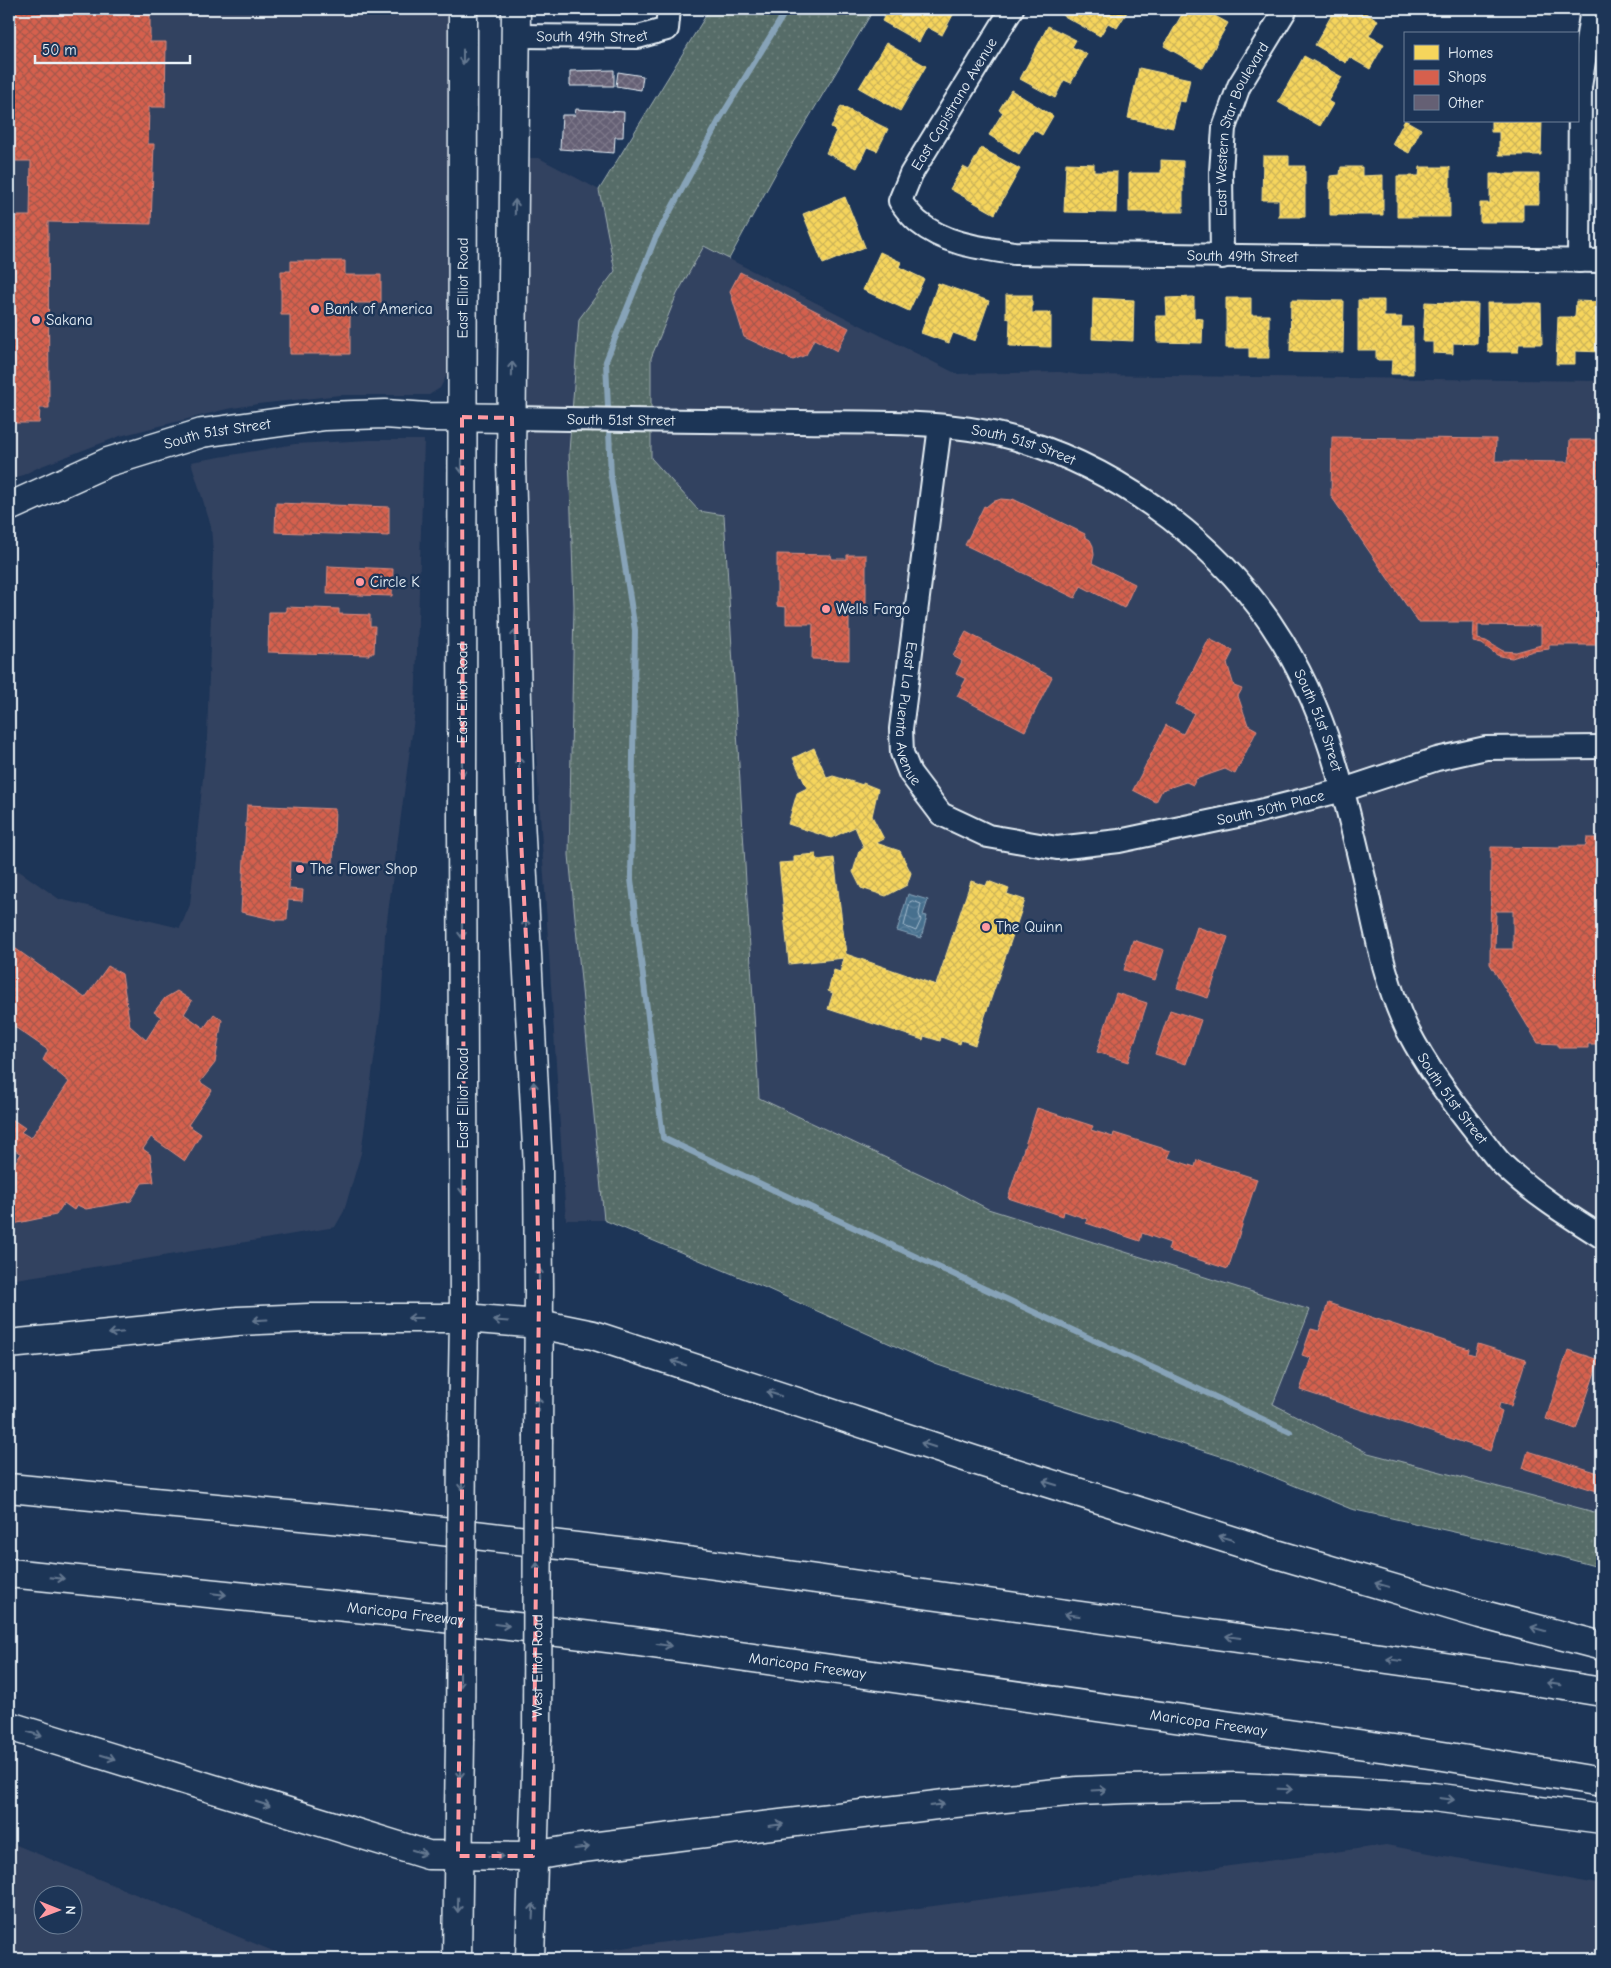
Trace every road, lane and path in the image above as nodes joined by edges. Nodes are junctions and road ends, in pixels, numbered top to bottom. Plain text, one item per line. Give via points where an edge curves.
1 (463, 9) edge
2 (516, 9) edge
3 (1012, 9) edge
4 (1286, 9) edge
5 (1592, 9) edge
6 (668, 19) edge
7 (516, 36) junction
8 (900, 201) joint
9 (1222, 257) junction
10 (1579, 261) junction
11 (1602, 262) edge
12 (462, 417) junction
13 (512, 418) junction
14 (940, 426) junction
15 (9, 507) edge
16 (1602, 747) edge
17 (1343, 790) junction
18 (941, 814) joint
19 (1602, 1237) edge
20 (464, 1318) junction
21 (539, 1324) junction
22 (9, 1344) edge
23 (9, 1488) edge
24 (9, 1573) edge
25 (1602, 1646) edge
26 (1602, 1692) edge
27 (9, 1726) edge
28 (1602, 1782) edge
29 (1602, 1819) edge
30 (458, 1856) junction
31 (534, 1856) junction
32 (457, 1959) edge
33 (530, 1959) edge

1 -> 12 main road, East Elliot Road
2 - 7 main road
3 - 8 street, East Capistrano Avenue via 912,174
4 - 9 street, East Western Star Boulevard via 1239,86 1224,128
5 - 10 street via 1580,87
6 - 7 street, South 49th Street via 638,37
13 -> 7 main road
8 - 9 street, South 49th Street via 917,221 948,240 982,249 1014,253
9 - 10 street, South 49th Street
10 - 11 street, South 49th Street
12 - 13 main road, South 51st Street
12 - 15 main road, South 51st Street via 325,416 202,433 108,462
12 -> 20 main road, East Elliot Road
13 - 14 street, South 51st Street
21 -> 13 main road via 538,1167 520,819
14 - 17 street, South 51st Street via 1023,441 1083,465 1147,502 1200,544 1259,607 1282,641 1300,673 1330,742
14 - 18 street, East La Puenta Avenue via 901,729 902,753 910,773
16 - 17 street, South 50th Place via 1486,748 1437,759
17 - 18 street, South 50th Place via 1256,812 1079,847 1057,848 988,836
17 - 19 street, South 51st Street via 1386,974 1407,1028 1429,1068 1501,1162 1535,1192
21 -> 20 main road
20 -> 22 main road via 238,1321
20 -> 30 main road, East Elliot Road, bridge
25 -> 21 main road via 1273,1553 974,1460 593,1335
31 -> 21 main road, West Elliot Road, bridge
26 -> 23 main road via 1466,1670 644,1555 383,1524
24 -> 28 main road, Maricopa Freeway via 386,1611 640,1642 1424,1753
27 -> 30 main road via 428,1855
31 -> 29 main road via 945,1804 1126,1789 1236,1787 1355,1792 1433,1797
30 -> 31 main road
30 -> 32 main road
33 -> 31 main road, West Elliot Road

